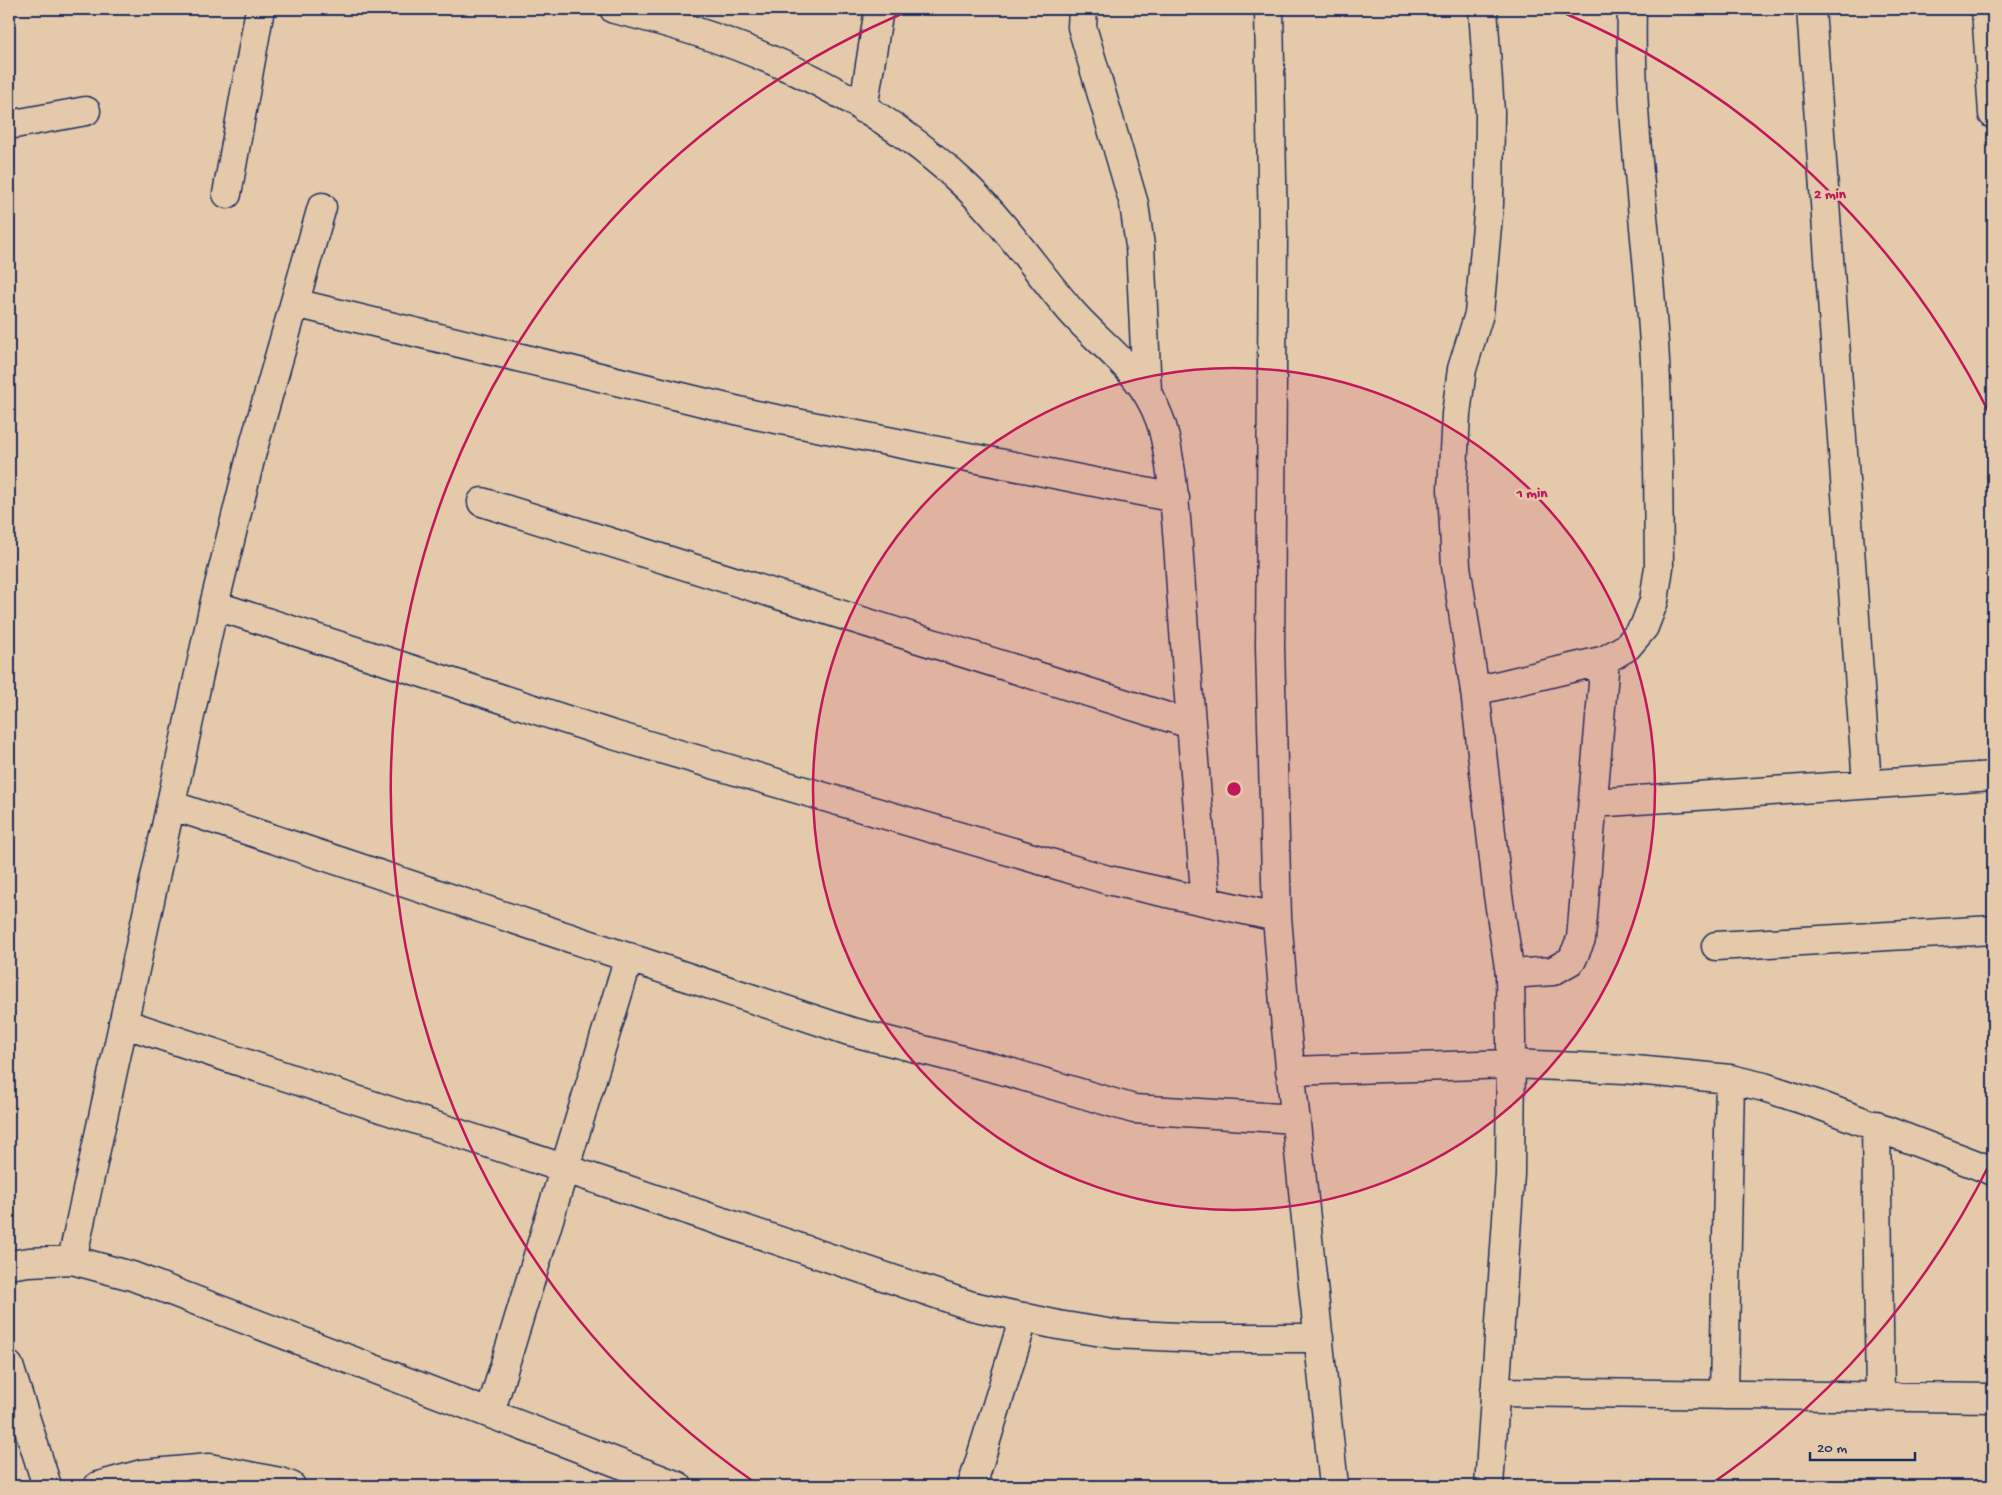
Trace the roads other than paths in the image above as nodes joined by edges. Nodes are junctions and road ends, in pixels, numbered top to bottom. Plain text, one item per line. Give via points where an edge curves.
1 (260, 9) edge
2 (614, 9) edge
3 (879, 9) edge
4 (1083, 9) edge
5 (1269, 9) edge
6 (1484, 9) edge
7 (1632, 9) edge
8 (1811, 9) edge
9 (1986, 9) edge
10 (863, 109) junction
11 (86, 111) dead end
12 (1993, 114) edge
13 (9, 125) edge
14 (227, 194) dead end
15 (322, 208) dead end
16 (295, 303) junction
17 (1147, 391) junction
18 (1175, 498) junction
19 (482, 502) dead end
20 (214, 605) junction
21 (1605, 660) junction
22 (1475, 691) junction
23 (1190, 724) junction
24 (1993, 776) edge
25 (1867, 784) junction
26 (1593, 803) junction
27 (171, 805) junction
28 (1206, 900) junction
29 (1278, 917) junction
30 (1993, 930) edge
31 (1716, 946) dead end
32 (630, 957) junction
33 (1510, 974) junction
34 (123, 1023) junction
35 (1511, 1064) junction
36 (1290, 1071) junction
37 (1730, 1079) junction
38 (1296, 1119) junction
39 (1876, 1125) junction
40 (566, 1169) junction
41 (1993, 1171) edge
42 (72, 1260) junction
43 (9, 1265) edge
44 (1024, 1317) junction
45 (1319, 1338) junction
46 (9, 1366) edge
47 (1495, 1392) junction
48 (1724, 1395) junction
49 (1880, 1396) junction
50 (1993, 1398) edge
51 (490, 1413) junction
52 (182, 1479) edge
53 (47, 1486) edge
54 (98, 1486) edge
55 (291, 1486) edge
56 (678, 1486) edge
57 (972, 1486) edge
58 (1334, 1486) edge
59 (1490, 1486) edge

1 - 14 street
2 - 10 street via 692,29 755,52 800,72
3 - 10 street
4 - 17 street via 1082,26 1134,204 1140,246
5 - 29 street via 1273,237 1270,647
6 - 22 street via 1490,112 1488,214 1479,314 1462,370 1452,489 1456,566
7 - 21 street via 1635,135 1654,346 1659,568 1654,601 1644,627 1627,647
8 - 25 street
9 - 12 street
10 - 17 street via 907,136 968,188 1081,323 1123,361
11 - 13 street
15 - 16 street
16 - 18 street via 756,415
16 - 20 street via 252,452
17 - 18 street via 1160,421
18 - 23 street
19 - 23 street
20 - 27 street
20 - 28 street via 620,737 1108,880
21 - 22 street
21 - 26 street
22 - 33 street
23 - 28 street
24 - 25 street
25 - 26 street
26 - 33 street via 1581,939 1572,960 1553,971
27 - 32 street
27 - 34 street
28 - 29 street
29 - 36 street
30 - 31 street
32 - 38 street via 849,1031 1002,1070 1134,1110
32 - 40 street
33 - 35 street
34 - 40 street
34 - 42 street
35 - 36 street
35 - 37 street via 1625,1069
35 - 47 street via 1510,1174
36 - 38 street
37 - 39 street via 1774,1090
37 - 48 street
38 - 45 street
39 - 41 street
39 - 49 street
40 - 44 street via 972,1306
40 - 51 street
42 - 43 street
42 - 51 street via 132,1276
44 - 45 street via 1114,1334
44 - 57 street
45 - 58 street
46 - 53 street
47 - 48 street
47 - 59 street
48 - 49 street
49 - 50 street
51 - 56 street
52 - 54 street via 142,1474
52 - 55 street via 209,1468

